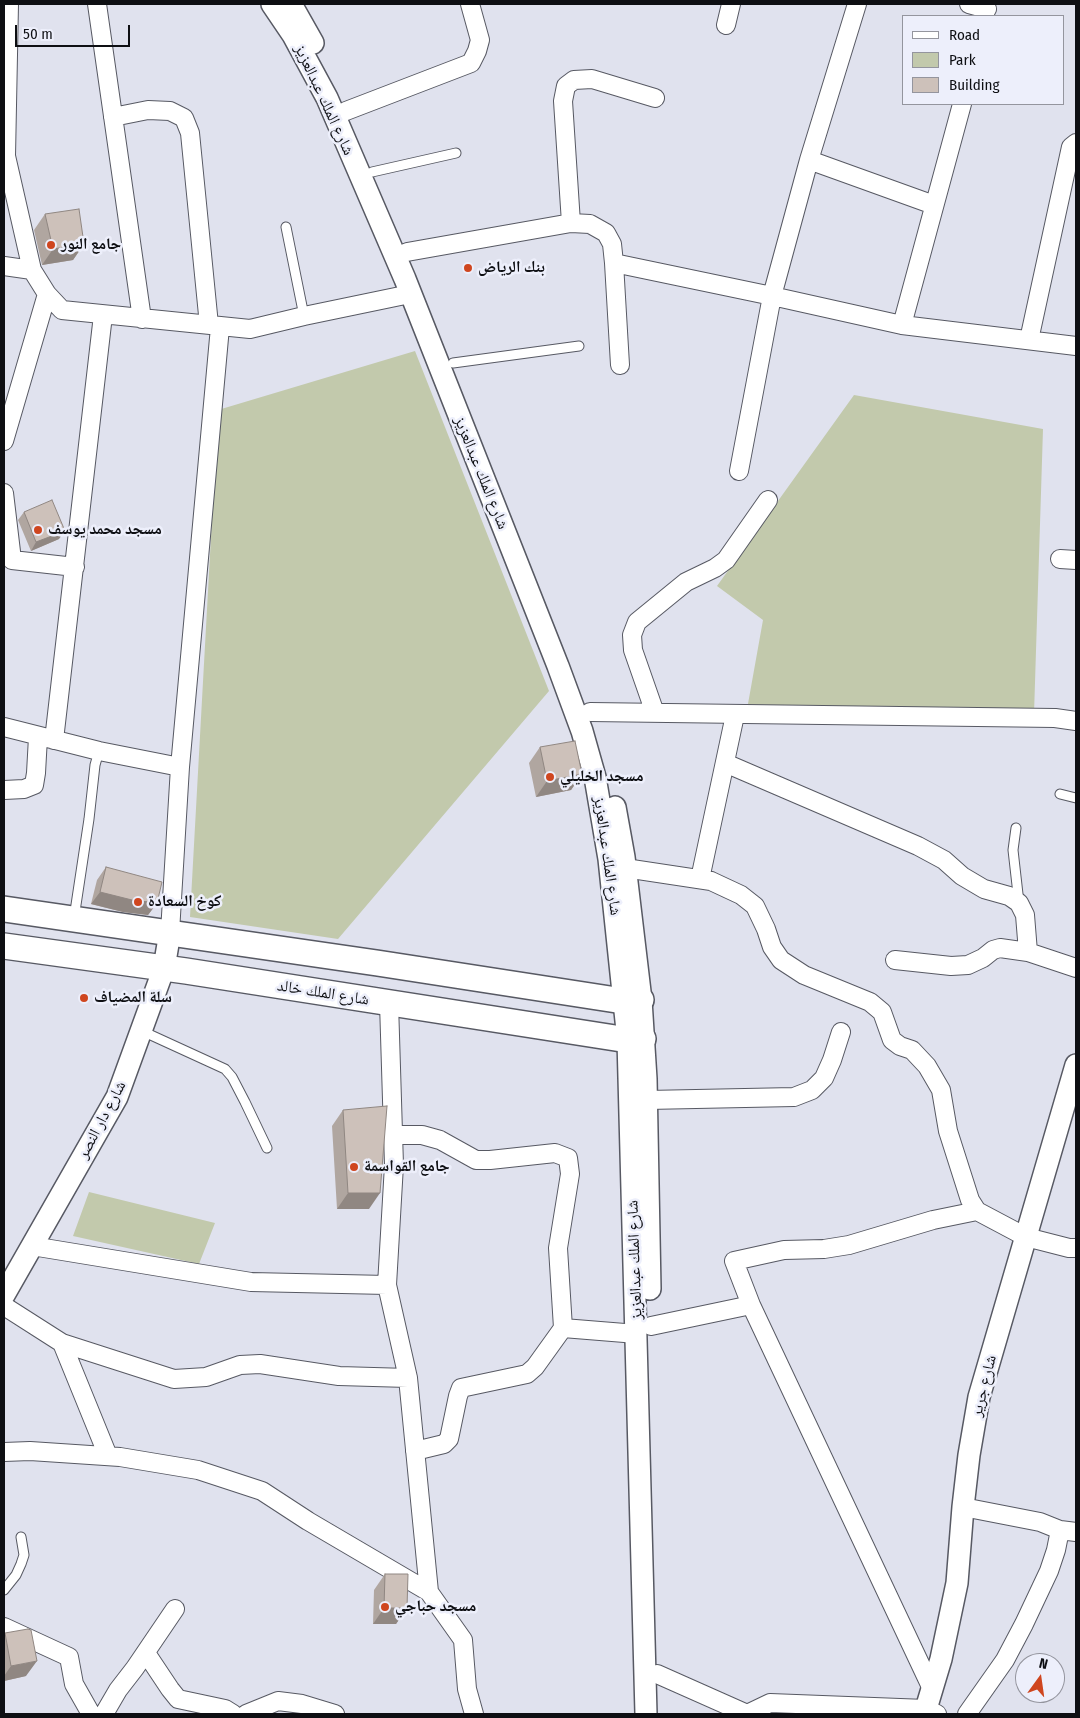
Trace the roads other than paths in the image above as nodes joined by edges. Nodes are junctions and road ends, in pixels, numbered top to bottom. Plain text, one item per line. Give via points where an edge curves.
1 (9, 4) edge
2 (97, 4) edge
3 (288, 4) edge
4 (470, 4) edge
5 (731, 4) edge
6 (856, 4) edge
7 (970, 4) edge
8 (988, 10) edge
9 (726, 25) dead end
10 (655, 98) dead end
11 (962, 105) edge
12 (346, 111) junction
13 (113, 116) junction
14 (1076, 142) edge
15 (456, 153) dead end
16 (808, 160) junction
17 (372, 172) junction
18 (934, 205) junction
19 (571, 223) junction
20 (286, 227) dead end
21 (407, 252) junction
22 (614, 263) junction
23 (4, 266) edge
24 (32, 270) junction
25 (47, 294) junction
26 (410, 294) junction
27 (772, 296) junction
28 (103, 315) junction
29 (304, 316) junction
30 (142, 319) junction
31 (902, 325) junction
32 (215, 326) junction
33 (1029, 340) junction
34 (580, 346) dead end
35 (1076, 346) edge
36 (453, 363) junction
37 (620, 365) dead end
38 (4, 442) edge
39 (740, 471) dead end
40 (4, 493) edge
41 (768, 500) dead end
42 (75, 567) junction
43 (590, 712) junction
44 (655, 713) junction
45 (735, 715) junction
46 (1076, 721) edge
47 (4, 727) edge
48 (46, 738) junction
49 (99, 750) junction
50 (725, 763) junction
51 (180, 767) junction
52 (4, 790) edge
53 (1060, 794) dead end
54 (1076, 798) edge
55 (1016, 828) dead end
56 (625, 868) junction
57 (700, 879) junction
58 (1019, 903) junction
59 (4, 909) edge
60 (74, 918) junction
61 (170, 932) junction
62 (4, 946) edge
63 (1028, 952) junction
64 (895, 960) dead end
65 (164, 968) junction
66 (1076, 968) edge
67 (632, 1001) junction
68 (389, 1003) junction
69 (142, 1030) junction
70 (841, 1032) dead end
71 (635, 1040) junction
72 (1076, 1065) edge
73 (647, 1100) junction
74 (393, 1135) junction
75 (267, 1148) dead end
76 (977, 1211) junction
77 (1026, 1237) junction
78 (32, 1246) junction
79 (1076, 1248) edge
80 (387, 1285) junction
81 (4, 1295) edge
82 (751, 1305) junction
83 (4, 1306) edge
84 (563, 1328) junction
85 (644, 1330) junction
86 (62, 1343) junction
87 (408, 1378) junction
88 (415, 1451) junction
89 (4, 1452) edge
90 (108, 1456) junction
91 (963, 1507) junction
92 (1068, 1531) edge
93 (21, 1537) dead end
94 (4, 1590) edge
95 (429, 1592) junction
96 (175, 1609) dead end
97 (4, 1627) edge
98 (146, 1653) junction
99 (657, 1674) junction
100 (932, 1688) junction
101 (930, 1713) edge
102 (91, 1714) edge
103 (104, 1714) edge
104 (234, 1714) edge
105 (246, 1714) edge
106 (335, 1714) edge
107 (474, 1714) edge
108 (646, 1714) edge
109 (659, 1714) edge
110 (747, 1714) edge
111 (967, 1714) edge

1 - 24 street via 6,156
2 - 13 street
3 - 12 street, شارع الملك عبدالعزيز via 309,34
3 - 26 street, شارع الملك عبدالعزيز via 293,35 327,98
4 - 12 street via 480,40 471,63
5 - 9 street
6 - 16 street
7 - 8 street
10 - 19 street via 592,79 574,80 566,86 563,101
11 - 18 street
12 - 17 street, شارع الملك عبدالعزيز
13 - 30 street
13 - 32 street via 148,110 170,111 184,118 190,133
14 - 33 street via 1071,147
15 - 17 lane
16 - 18 street
16 - 27 street
17 - 21 street, شارع الملك عبدالعزيز
18 - 31 street
19 - 21 street
19 - 22 street via 590,224 606,233 612,244
20 - 29 lane
21 - 36 street, شارع الملك عبدالعزيز
22 - 27 street
22 - 37 street
23 - 24 street
24 - 25 street
25 - 28 street via 62,310
25 - 38 street
26 - 29 street
26 - 67 street, شارع الملك عبدالعزيز via 582,731 595,777
27 - 31 street
27 - 39 street
28 - 30 street
28 - 42 street
29 - 32 street via 250,330
30 - 32 street
31 - 33 street
32 - 51 street
33 - 35 street
34 - 36 lane
36 - 43 street, شارع الملك عبدالعزيز
40 - 42 street via 12,560
41 - 44 street via 726,560 686,582 637,622 632,635 633,650
42 - 48 street
43 - 44 street
43 - 56 street, شارع الملك عبدالعزيز via 609,775
44 - 45 street
45 - 46 street via 1055,718
45 - 50 street
47 - 48 street
48 - 49 street
48 - 52 street via 34,785
49 - 51 street
49 - 60 lane
50 - 57 street
50 - 58 street via 918,846 984,889 1009,896
51 - 61 street
53 - 54 lane
55 - 58 lane via 1013,850
56 - 57 street
56 - 67 street, شارع الملك عبدالعزيز
57 - 76 street via 741,895 755,906 781,960 804,975 870,1002 882,1012 892,1040 912,1050 927,1066 941,1090 948,1130 970,1200
58 - 63 street via 1025,915
59 - 60 main road
60 - 61 main road
61 - 65 street, شارع دار النصر
61 - 67 main road
62 - 65 main road, شارع الملك خالد
63 - 64 street via 1000,948 968,965
63 - 66 street
65 - 68 main road, شارع الملك خالد
65 - 69 street, شارع دار النصر
67 - 71 street, شارع الملك عبدالعزيز
68 - 71 main road, شارع الملك خالد
68 - 74 street
69 - 75 lane via 225,1069 241,1093
69 - 78 street, شارع دار النصر via 118,1097
70 - 73 street via 824,1078 812,1090 794,1097
71 - 73 street, شارع الملك عبدالعزيز
71 - 85 street, شارع الملك عبدالعزيز
72 - 77 street, شارع جرير
73 - 85 street, شارع الملك عبدالعزيز
74 - 80 street
74 - 84 street via 422,1135 440,1140 476,1160 556,1153 568,1158 570,1174 558,1248
76 - 77 street
76 - 82 street via 849,1244 824,1249 784,1250 734,1261
77 - 79 street
77 - 91 street, شارع جرير via 979,1397
78 - 80 street via 252,1282
78 - 81 street, شارع دار النصر
80 - 87 street
82 - 85 street
82 - 100 street
83 - 86 street
84 - 85 street
84 - 88 street via 527,1374 461,1388 449,1439 444,1444
85 - 99 street, شارع الملك عبدالعزيز
85 - 108 street, شارع الملك عبدالعزيز
86 - 87 street via 174,1380 206,1377 240,1365 260,1364 339,1376
86 - 90 street
87 - 88 street
88 - 95 street
89 - 90 street
90 - 95 street via 198,1470 262,1491
91 - 92 street via 1040,1522
91 - 100 street, شارع جرير via 957,1583
92 - 111 street via 1005,1660
93 - 94 lane via 24,1555 16,1575
95 - 107 street via 463,1640 467,1689
96 - 98 street
97 - 102 street via 69,1657 74,1684
98 - 103 street
98 - 104 street via 178,1699 225,1709
99 - 109 street, شارع الملك عبدالعزيز
99 - 110 street
100 - 101 street, شارع جرير
101 - 110 street via 770,1703
105 - 106 street via 278,1700

